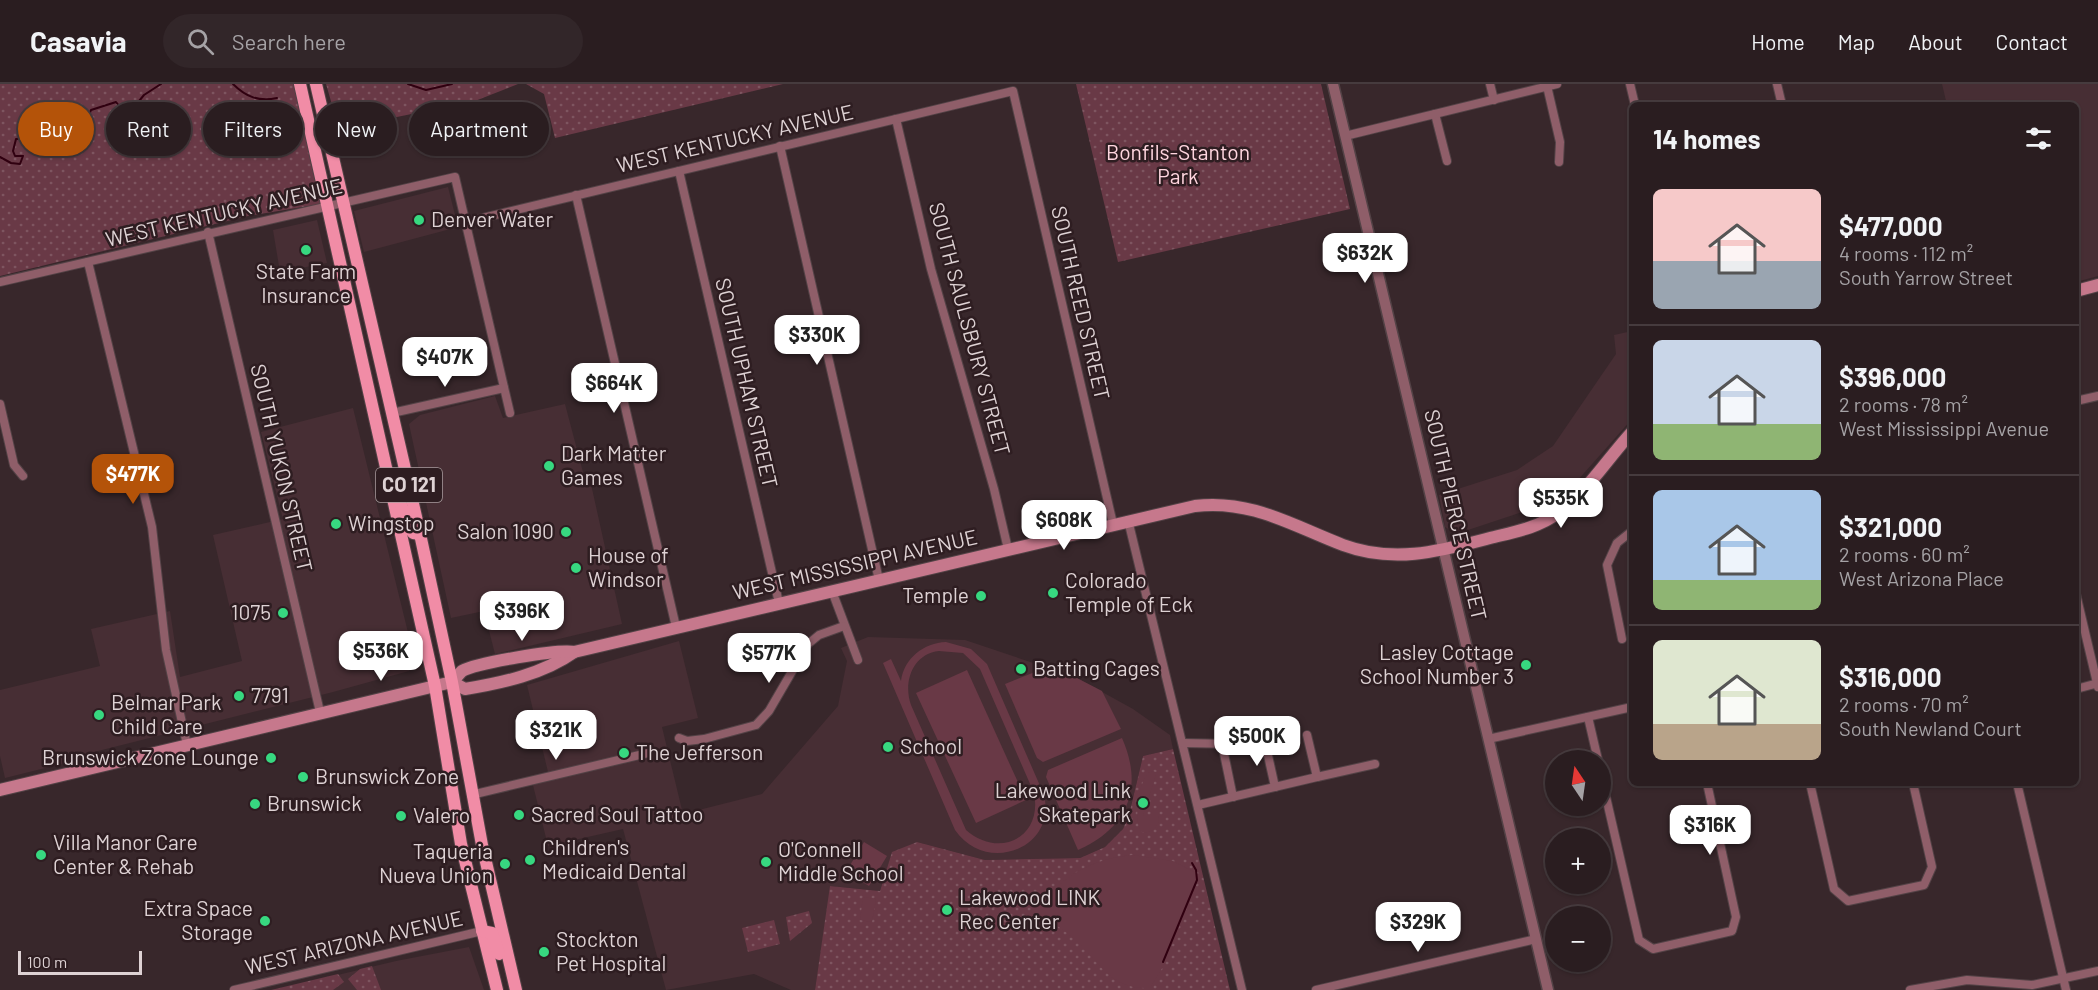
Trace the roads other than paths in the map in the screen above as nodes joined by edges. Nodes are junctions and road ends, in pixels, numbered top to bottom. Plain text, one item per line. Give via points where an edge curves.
1 (300, 84) edge
2 (316, 84) edge
3 (1333, 84) edge
4 (1490, 84) edge
5 (1557, 84) edge
6 (1630, 84) edge
7 (1777, 84) edge
8 (1547, 86) junction
9 (1013, 91) joint
10 (1494, 100) junction
11 (1634, 102) edge
12 (1781, 102) edge
13 (1435, 114) junction
14 (896, 119) junction
15 (1345, 136) junction
16 (780, 146) junction
17 (1447, 161) dead end
18 (1559, 162) dead end
19 (679, 171) junction
20 (576, 195) junction
21 (343, 204) junction
22 (328, 208) junction
23 (466, 222) junction
24 (208, 232) junction
25 (88, 262) junction
26 (0, 282) edge
27 (2098, 285) edge
28 (2079, 290) edge
29 (504, 388) junction
30 (2098, 396) edge
31 (2079, 400) edge
32 (0, 404) edge
33 (392, 413) junction
34 (510, 413) dead end
35 (1629, 436) edge
36 (383, 463) junction
37 (23, 476) dead end
38 (1128, 520) junction
39 (1113, 524) junction
40 (1629, 533) edge
41 (420, 534) junction
42 (1008, 549) junction
43 (1443, 550) junction
44 (879, 580) junction
45 (832, 591) junction
46 (779, 603) junction
47 (2079, 606) edge
48 (844, 626) junction
49 (676, 627) junction
50 (1622, 639) dead end
51 (574, 652) junction
52 (858, 660) dead end
53 (452, 682) junction
54 (2098, 685) edge
55 (435, 686) junction
56 (2079, 688) edge
57 (1629, 708) edge
58 (320, 712) junction
59 (1588, 717) junction
60 (1307, 735) dead end
61 (679, 738) dead end
62 (1488, 739) junction
63 (1183, 743) junction
64 (1222, 744) junction
65 (187, 746) junction
66 (1596, 750) edge
67 (648, 753) dead end
68 (1375, 764) dead end
69 (1317, 777) junction
70 (1708, 786) edge
71 (1811, 786) edge
72 (1914, 786) edge
73 (2019, 786) edge
74 (1275, 787) junction
75 (0, 790) edge
76 (471, 795) junction
77 (1233, 796) junction
78 (1198, 805) junction
79 (1610, 816) edge
80 (482, 931) junction
81 (1536, 939) junction
82 (2098, 971) edge
83 (2064, 979) junction
84 (515, 986) edge
85 (234, 990) edge
86 (497, 990) edge
87 (1242, 990) edge
88 (1316, 990) edge
89 (1548, 990) edge
90 (1910, 990) edge
91 (2066, 990) edge

1 - 22 main road, CO 121
2 - 21 main road, CO 121
3 - 15 street, SOUTH PIERCE STREET
4 - 10 street
5 - 8 street
6 - 11 street
7 - 12 street
8 - 10 street
8 - 18 street via 1560,142
9 - 14 street, WEST KENTUCKY AVENUE
9 - 39 street, SOUTH REED STREET
10 - 13 street
13 - 15 street
13 - 17 street
14 - 16 street, WEST KENTUCKY AVENUE
14 - 42 street, SOUTH SAULSBURY STREET via 931,269
15 - 43 street, SOUTH PIERCE STREET
16 - 19 street, WEST KENTUCKY AVENUE
16 - 44 street
19 - 20 street, WEST KENTUCKY AVENUE
19 - 46 street, SOUTH UPHAM STREET
20 - 23 street, WEST KENTUCKY AVENUE
20 - 49 street
21 - 22 street, WEST KENTUCKY AVENUE
21 - 23 street, WEST KENTUCKY AVENUE via 455,177
21 - 33 main road, CO 121
22 - 24 street, WEST KENTUCKY AVENUE
22 - 36 main road, CO 121
23 - 29 street
24 - 25 street, WEST KENTUCKY AVENUE
24 - 58 street, SOUTH YUKON STREET
25 - 26 street, WEST KENTUCKY AVENUE
25 - 65 street via 152,527 165,641
27 - 28 main road
29 - 33 street
29 - 34 street
30 - 31 street
32 - 37 street via 14,465
33 - 41 main road, CO 121
35 - 43 main road, WEST MISSISSIPPI AVENUE via 1576,498 1549,519 1519,531
36 - 41 main road via 410,530
36 - 55 main road, CO 121
38 - 39 main road, WEST MISSISSIPPI AVENUE
38 - 43 main road, WEST MISSISSIPPI AVENUE via 1195,506 1236,505 1281,517 1364,552 1403,556
38 - 63 street
39 - 42 main road, WEST MISSISSIPPI AVENUE
40 - 50 street via 1617,543 1607,565
41 - 53 main road, CO 121
42 - 44 main road, WEST MISSISSIPPI AVENUE
43 - 62 street, SOUTH PIERCE STREET
44 - 45 main road, WEST MISSISSIPPI AVENUE
45 - 46 main road, WEST MISSISSIPPI AVENUE
45 - 48 street
46 - 49 main road, WEST MISSISSIPPI AVENUE
47 - 54 street
48 - 52 street
48 - 61 street via 819,635 808,644 769,711 756,725 704,740
49 - 51 main road, WEST MISSISSIPPI AVENUE
51 - 53 main road, WEST MISSISSIPPI AVENUE via 552,651 463,671
51 - 53 main road, WEST MISSISSIPPI AVENUE via 548,667 499,682 465,689
53 - 55 main road, WEST MISSISSIPPI AVENUE
53 - 76 main road, CO 121
54 - 56 street
55 - 58 main road, WEST MISSISSIPPI AVENUE
55 - 80 main road, CO 121 via 454,807
57 - 59 street
58 - 65 main road, WEST MISSISSIPPI AVENUE
59 - 62 street
59 - 66 street
60 - 69 street
62 - 81 street, SOUTH PIERCE STREET
63 - 64 street
63 - 78 street
64 - 74 street via 1252,739 1265,742
64 - 77 street
65 - 75 main road, WEST MISSISSIPPI AVENUE
67 - 76 street
68 - 69 street
69 - 74 street
70 - 79 street via 1736,917 1732,931 1653,949 1639,940
71 - 72 street via 1834,889 1848,901 1924,885 1932,867
73 - 83 street
74 - 77 street
76 - 84 main road, CO 121
77 - 78 street
78 - 87 street
80 - 84 main road via 492,933
80 - 85 street, WEST ARIZONA AVENUE
80 - 86 main road, CO 121
81 - 88 street
81 - 89 street, SOUTH PIERCE STREET
82 - 83 street
83 - 90 street via 2019,986 1967,980
83 - 91 street

